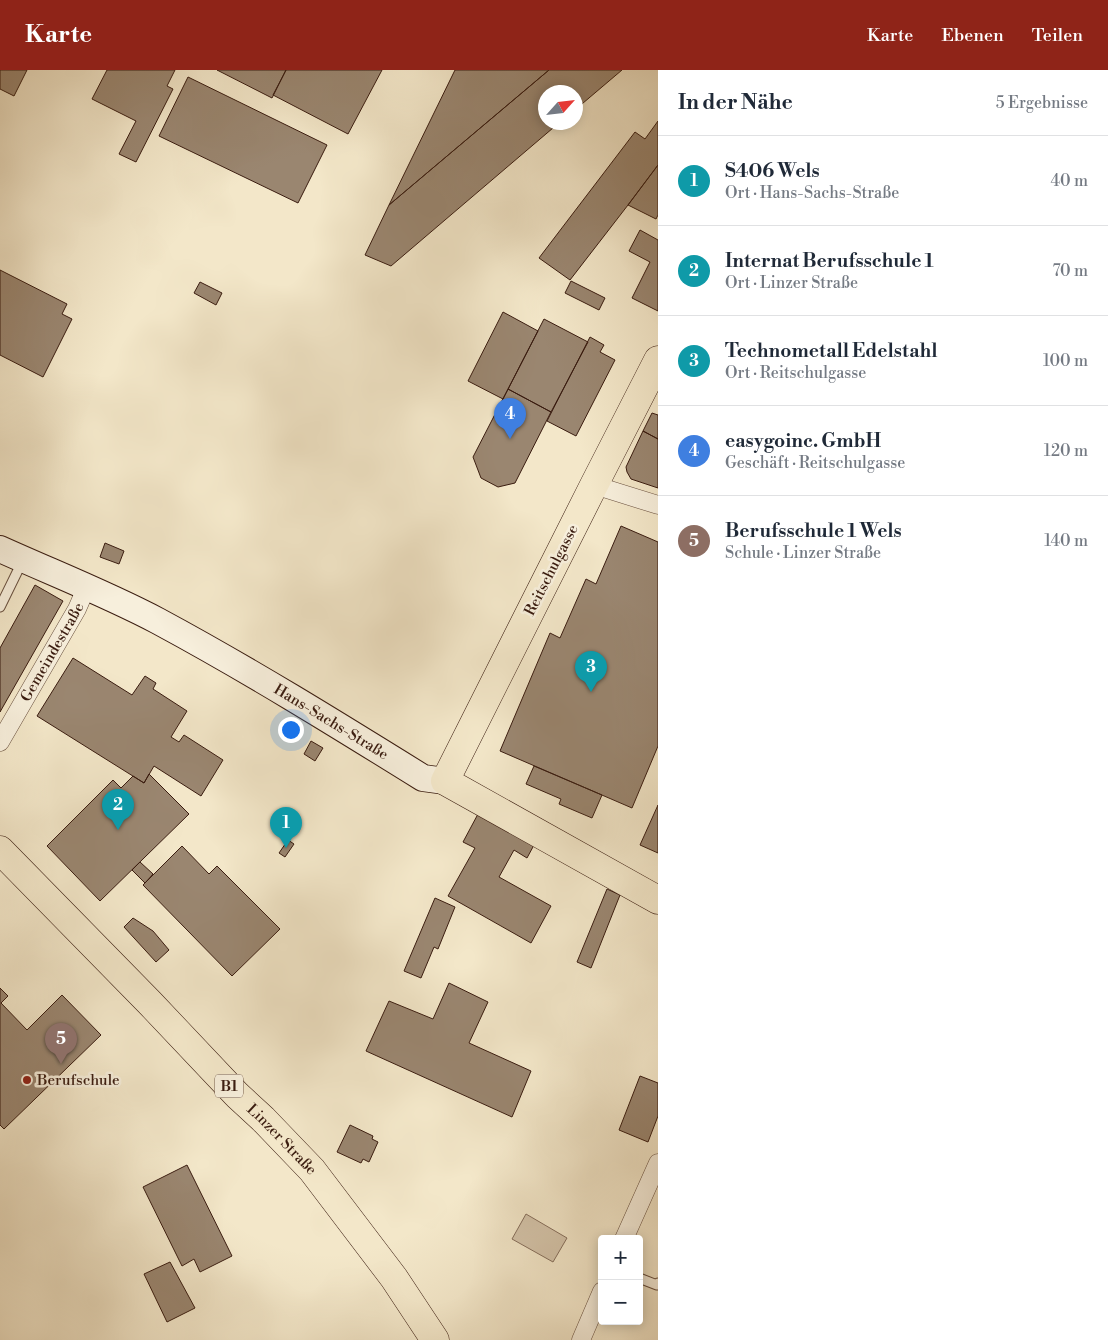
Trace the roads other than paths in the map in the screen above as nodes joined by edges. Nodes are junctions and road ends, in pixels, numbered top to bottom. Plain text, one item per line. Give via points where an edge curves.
1 (658, 360) edge
2 (594, 484) junction
3 (658, 505) edge
4 (0, 549) edge
5 (23, 560) junction
6 (87, 586) junction
7 (0, 608) edge
8 (0, 742) edge
9 (445, 781) junction
10 (0, 850) edge
11 (658, 900) edge
12 (658, 1163) edge
13 (626, 1235) edge
14 (643, 1279) edge
15 (658, 1285) edge
16 (598, 1300) edge
17 (435, 1340) edge
18 (581, 1340) edge

1 - 2 main road, Reitschulgasse
2 - 3 street
2 - 9 main road, Reitschulgasse
4 - 5 street, Hans-Sachs-Straße
5 - 6 street, Hans-Sachs-Straße
5 - 7 lane
6 - 8 street, Gemeindestraße
6 - 9 street, Hans-Sachs-Straße via 158,621 263,680 423,778
9 - 11 main road, Hans-Sachs-Straße
10 - 17 main road, Linzer Straße / B1 via 312,1170 394,1278
12 - 13 street
14 - 15 lane
16 - 18 street

